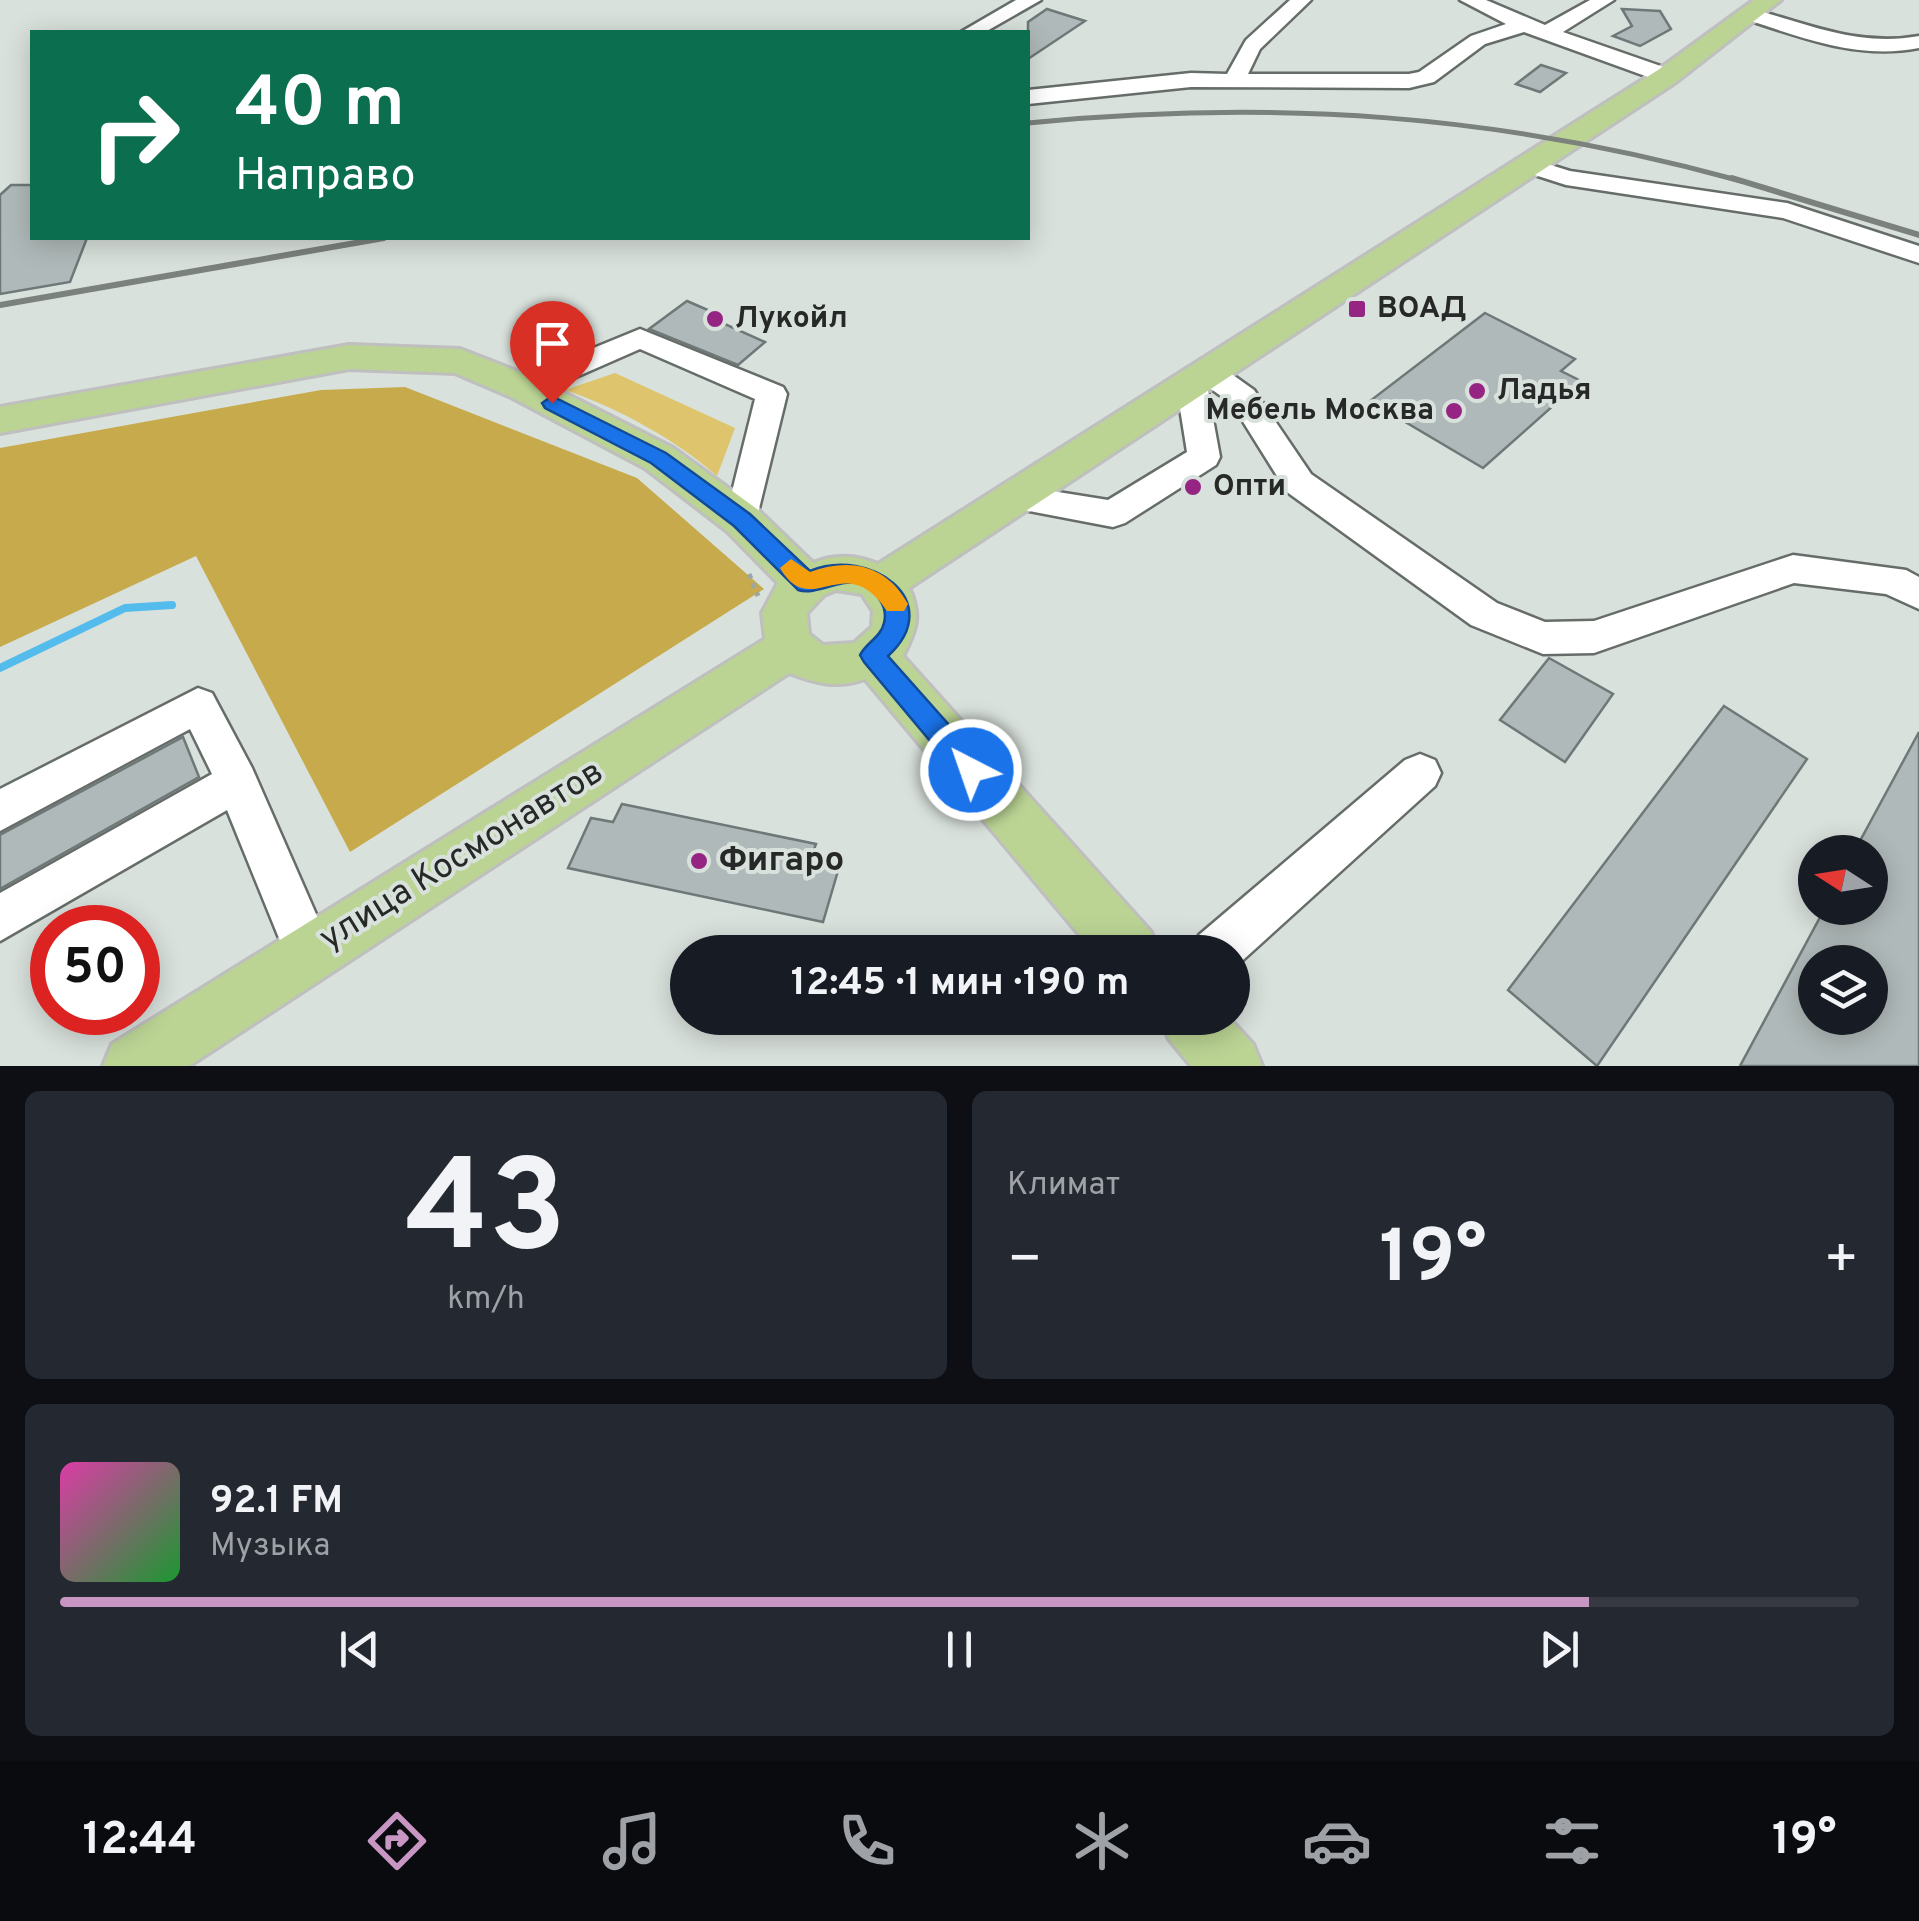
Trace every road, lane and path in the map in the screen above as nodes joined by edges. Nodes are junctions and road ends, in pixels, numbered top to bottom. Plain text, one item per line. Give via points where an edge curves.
1 (1030, 0) edge
2 (1301, 0) edge
3 (1470, 0) edge
4 (1604, 0) edge
5 (1760, 8) edge
6 (1524, 25) junction
7 (975, 30) edge
8 (1546, 33) junction
9 (1919, 42) edge
10 (1667, 76) junction
11 (1236, 78) junction
12 (1030, 97) edge
13 (1528, 165) junction
14 (1919, 255) edge
15 (1199, 378) junction
16 (524, 388) junction
17 (0, 420) edge
18 (1015, 497) junction
19 (742, 520) junction
20 (745, 563) dead end
21 (806, 583) junction
22 (881, 584) junction
23 (1919, 594) edge
24 (776, 625) junction
25 (872, 655) junction
26 (1420, 773) dead end
27 (237, 782) junction
28 (0, 811) edge
29 (0, 918) edge
30 (1116, 935) edge
31 (1235, 935) edge
32 (309, 953) junction
33 (1204, 1035) edge
34 (134, 1066) edge
35 (1230, 1066) edge

1 - 7 street
2 - 11 street via 1250,49
3 - 6 street
4 - 8 street
5 - 9 street via 1849,44 1888,48
5 - 10 main road
6 - 8 street
6 - 11 street via 1478,40 1426,77 1408,81
8 - 10 street
10 - 13 main road
11 - 12 street
13 - 14 street via 1566,178 1788,211
13 - 15 main road
15 - 18 main road
15 - 18 street via 1204,457 1113,514
15 - 23 street via 1243,396 1298,483 1484,614 1543,638 1594,637 1792,569 1893,580
16 - 17 main road via 460,361 350,357
16 - 19 main road via 658,458
16 - 19 street via 640,338 772,394
18 - 22 main road
19 - 21 main road
20 - 24 path
21 - 22 main road via 846,572
21 - 24 main road via 783,614 783,630
22 - 25 main road via 897,620 890,639
24 - 25 main road via 807,659 830,665
24 - 32 main road, улица Космонавтов
25 - 30 main road
26 - 31 street
27 - 28 street via 198,705
27 - 29 street
27 - 32 street
32 - 34 main road, улица Космонавтов
33 - 35 main road

